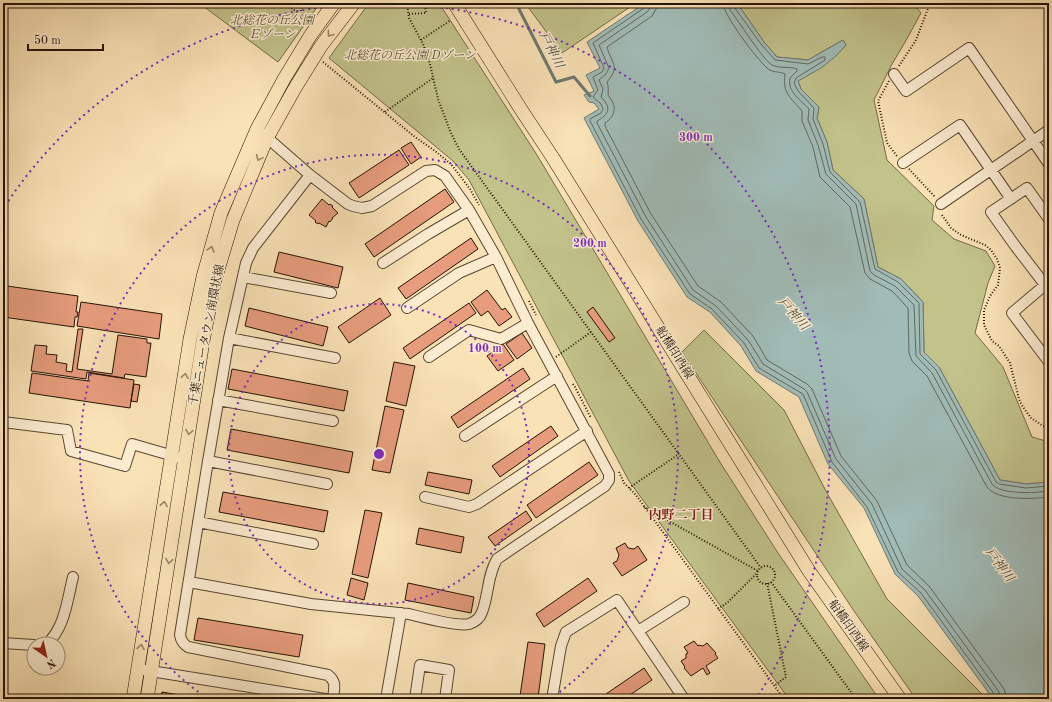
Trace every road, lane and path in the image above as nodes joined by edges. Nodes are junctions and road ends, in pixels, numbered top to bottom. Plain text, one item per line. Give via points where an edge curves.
1 (284, 3) edge
2 (310, 3) edge
3 (334, 3) edge
4 (354, 3) edge
5 (407, 3) edge
6 (425, 3) edge
7 (454, 3) edge
8 (928, 3) edge
9 (318, 11) dead end
10 (300, 14) junction
11 (408, 14) junction
12 (452, 19) dead end
13 (311, 22) dead end
14 (421, 40) junction
15 (894, 74) junction
16 (433, 78) junction
17 (385, 112) dead end
18 (257, 129) junction
19 (1049, 130) edge
20 (268, 138) junction
21 (1033, 141) junction
22 (903, 163) junction
23 (1049, 164) edge
24 (991, 170) junction
25 (310, 175) junction
26 (1011, 199) junction
27 (941, 204) joint
28 (468, 210) junction
29 (942, 215) dead end
30 (1049, 219) edge
31 (496, 257) junction
32 (383, 263) dead end
33 (243, 277) junction
34 (1047, 287) edge
35 (331, 294) dead end
36 (407, 308) dead end
37 (528, 323) junction
38 (591, 332) junction
39 (229, 338) junction
40 (429, 357) dead end
41 (556, 357) dead end
42 (335, 358) dead end
43 (1049, 362) edge
44 (557, 376) junction
45 (218, 400) junction
46 (333, 421) dead end
47 (3, 422) edge
48 (1049, 428) edge
49 (587, 432) junction
50 (465, 436) dead end
51 (679, 454) junction
52 (172, 455) junction
53 (185, 459) junction
54 (208, 461) junction
55 (326, 484) dead end
56 (629, 488) dead end
57 (425, 497) dead end
58 (643, 506) dead end
59 (198, 522) junction
60 (313, 544) dead end
61 (761, 568) junction
62 (758, 572) junction
63 (73, 578) dead end
64 (189, 582) junction
65 (772, 582) junction
66 (767, 584) junction
67 (684, 602) dead end
68 (718, 609) dead end
69 (401, 613) junction
70 (638, 631) junction
71 (54, 636) edge
72 (3, 643) edge
73 (26, 644) edge
74 (138, 669) junction
75 (152, 671) junction
76 (774, 686) dead end
77 (854, 696) junction
78 (133, 699) edge
79 (147, 699) edge
80 (325, 699) edge
81 (333, 699) edge
82 (386, 699) edge
83 (415, 699) edge
84 (445, 699) edge
85 (552, 699) edge
86 (684, 699) edge
87 (849, 699) edge
88 (856, 699) edge
89 (900, 699) edge

1 - 10 path
2 - 9 path via 316,6
2 - 10 path via 302,6
3 - 18 main road, 千葉ニュータウン南環状線 via 310,36
4 -> 20 main road, 千葉ニュータウン南環状線 via 321,46
5 - 11 path
6 - 11 path via 426,13
7 - 89 main road, 船橋印西線 via 809,571
8 - 15 path via 916,40
10 - 13 path
11 - 14 path
12 - 14 path
14 - 16 path
15 - 21 street via 906,91 969,48
15 - 22 path via 878,100 887,143
16 - 17 path
16 - 38 path via 438,99 459,149
18 - 20 street
52 -> 18 main road, 千葉ニュータウン南環状線 via 190,339 203,277 221,213
19 - 21 street
20 - 25 street
20 -> 53 main road, 千葉ニュータウン南環状線 via 233,220 215,280
21 - 23 street
21 - 24 street
22 - 24 street via 960,125
22 - 27 path
24 - 26 street
24 - 27 street
25 - 28 street via 348,204 362,208 372,206 422,172 435,170 446,176
25 - 33 street via 253,248
26 - 30 street via 1027,188
26 - 34 street via 991,212
28 - 31 street
28 - 32 street
29 - 48 path via 951,228 991,250 997,259 1000,268 998,285 987,304 984,325 992,341 999,346 1010,363 1023,407 1031,418
31 - 36 street via 460,273
31 - 37 street
33 - 35 street
33 - 39 street
34 - 43 street via 1012,313
37 - 40 street via 501,339 469,330
37 - 44 street
38 - 41 path
38 - 51 path
39 - 42 street
39 - 45 street
44 - 49 street
44 - 50 street
45 - 46 street
45 - 54 street
47 - 52 street via 67,430 71,451 125,466 132,444
49 - 57 street via 477,504 469,507
49 - 69 street via 609,474 609,480 605,486 497,559 491,571 482,612 476,621 462,625
51 - 56 path
51 - 61 path
52 - 53 street
74 -> 52 main road, 千葉ニュータウン南環状線
53 -> 75 main road, 千葉ニュータウン南環状線
54 - 55 street
54 - 59 street
58 - 62 path
59 - 60 street
59 - 64 street
61 - 62 path
61 - 65 path via 768,566 773,570 775,576
62 - 66 path via 760,581
62 - 68 path
63 - 71 street via 61,624
64 - 69 street via 311,604
64 - 81 street via 180,635 185,645 328,674 334,683
65 - 66 path
65 - 77 path
66 - 76 path via 786,677
67 - 70 street
69 - 82 street
70 - 85 street via 617,600 566,632 561,646
70 - 86 street
72 - 73 street
74 - 75 street
74 - 78 main road, 千葉ニュータウン南環状線
75 - 79 main road, 千葉ニュータウン南環状線
75 - 80 street
77 - 87 path
77 - 88 path
83 - 84 street via 420,665 450,670

